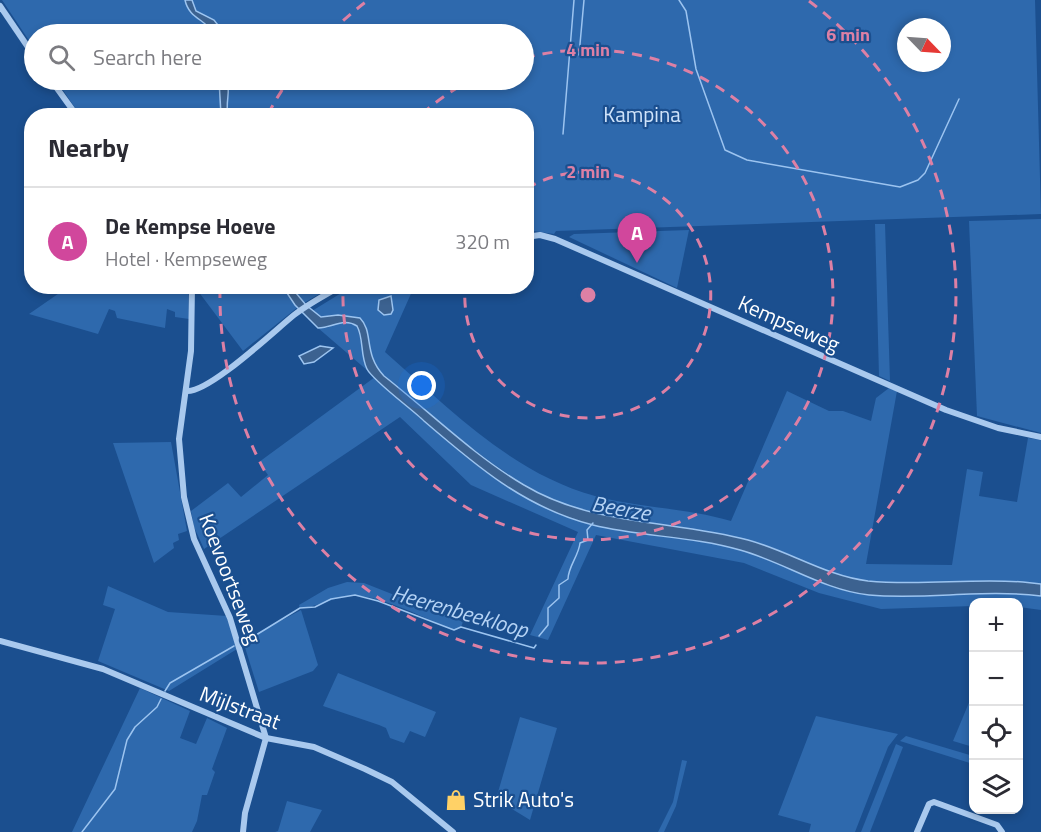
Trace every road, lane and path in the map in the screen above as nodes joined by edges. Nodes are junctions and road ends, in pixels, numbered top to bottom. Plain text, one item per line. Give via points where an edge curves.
1 (0, 6) edge
2 (24, 41) edge
3 (58, 90) edge
4 (70, 108) edge
5 (534, 236) edge
6 (193, 294) edge
7 (328, 294) edge
8 (186, 391) junction
9 (1041, 437) edge
10 (0, 641) edge
11 (266, 738) junction
12 (243, 832) edge
13 (453, 832) edge
14 (917, 832) edge
15 (1002, 832) edge

1 - 2 street
3 - 4 street
5 - 9 street, Kempseweg via 555,238 946,410 998,428
6 - 8 street, Koevoortseweg
7 - 8 street via 204,386
8 - 11 street, Koevoortseweg via 179,447 190,525 225,604
10 - 11 street, Mijlstraat via 103,669
11 - 12 street
11 - 13 street, Mijlstraat via 314,747 379,775
14 - 15 street via 929,804 934,802 997,825

